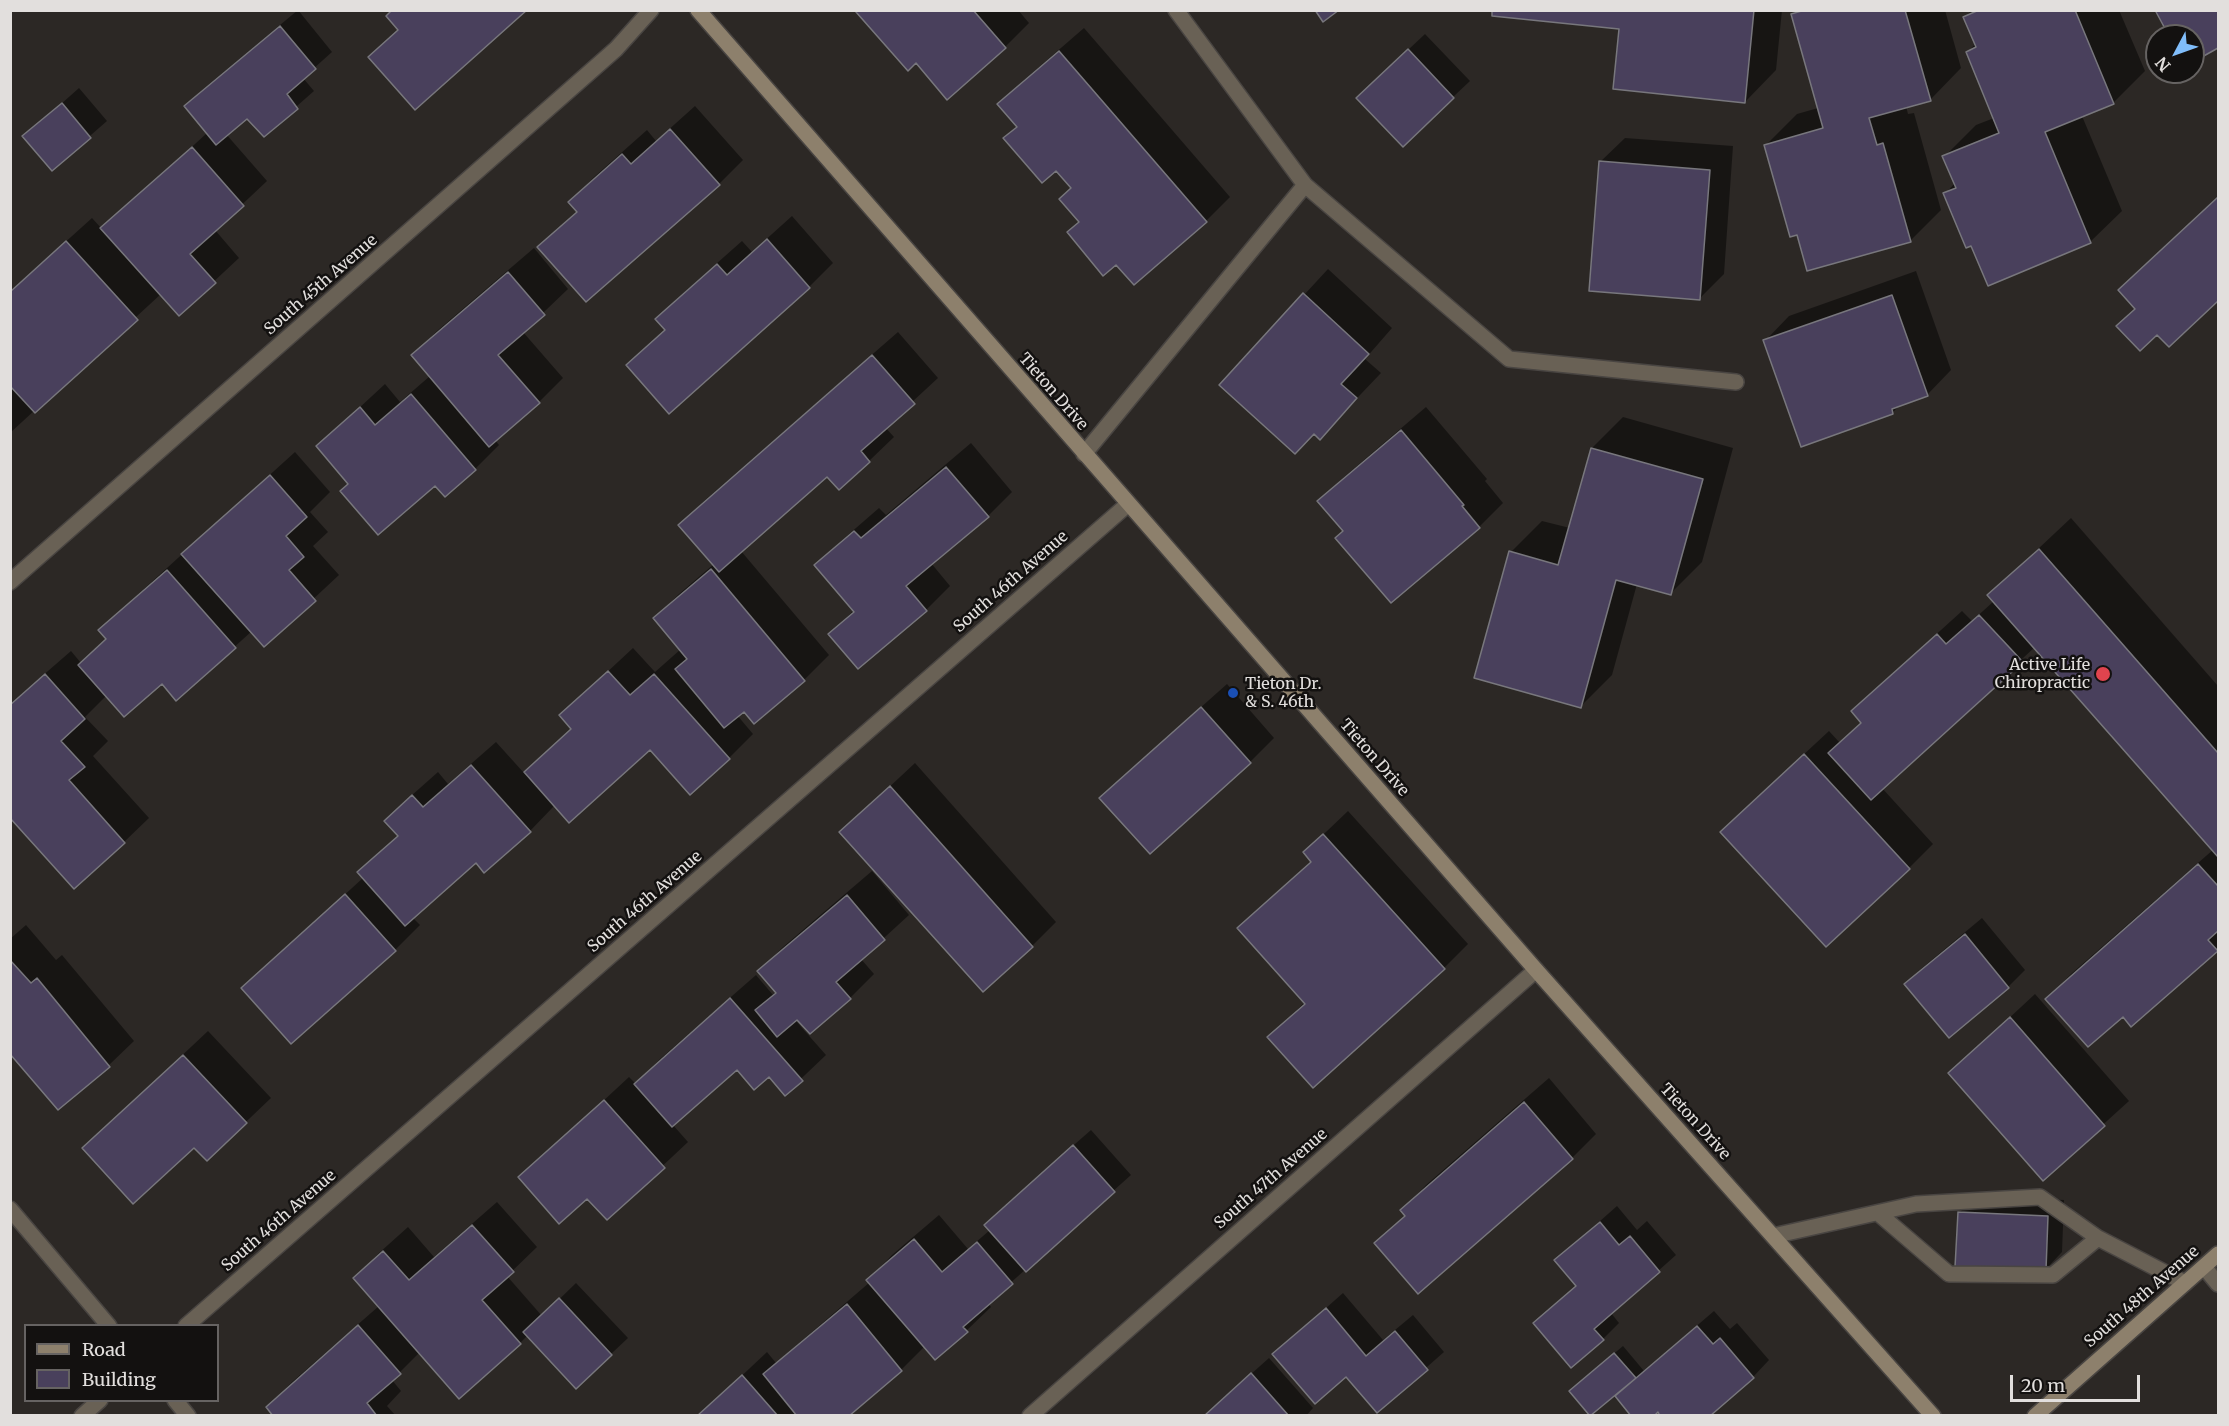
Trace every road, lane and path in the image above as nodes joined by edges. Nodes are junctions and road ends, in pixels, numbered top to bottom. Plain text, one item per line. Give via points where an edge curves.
1 (651, 10) edge
2 (698, 10) edge
3 (1176, 10) edge
4 (1305, 185) junction
5 (1736, 381) dead end
6 (1083, 454) junction
7 (1128, 505) junction
8 (10, 582) edge
9 (1536, 970) junction
10 (10, 1209) edge
11 (1878, 1213) junction
12 (1773, 1236) junction
13 (2098, 1238) junction
14 (2218, 1254) edge
15 (2204, 1267) junction
16 (2185, 1283) junction
17 (2218, 1284) edge
18 (107, 1324) edge
19 (188, 1324) edge
20 (99, 1402) edge
21 (176, 1402) edge
22 (82, 1416) edge
23 (189, 1416) edge
24 (1030, 1416) edge
25 (1933, 1416) edge
26 (2035, 1416) edge

1 - 8 street, South 45th Avenue via 616,49
2 - 6 main road, Tieton Drive
3 - 4 street
4 - 5 street via 1509,359
4 - 6 street
6 - 7 main road, Tieton Drive
7 - 9 main road, Tieton Drive
7 - 19 street, South 46th Avenue
9 - 12 main road, Tieton Drive
9 - 24 street, South 47th Avenue
10 - 18 street
11 - 12 street
11 - 13 street via 1916,1204 2040,1197
11 - 13 street via 1948,1274 2053,1275
12 - 25 main road, Tieton Drive
13 - 16 street
14 - 15 main road, South 48th Avenue
15 - 16 main road, South 48th Avenue
15 - 17 street
16 - 26 main road, South 48th Avenue
20 - 22 street
21 - 23 street

